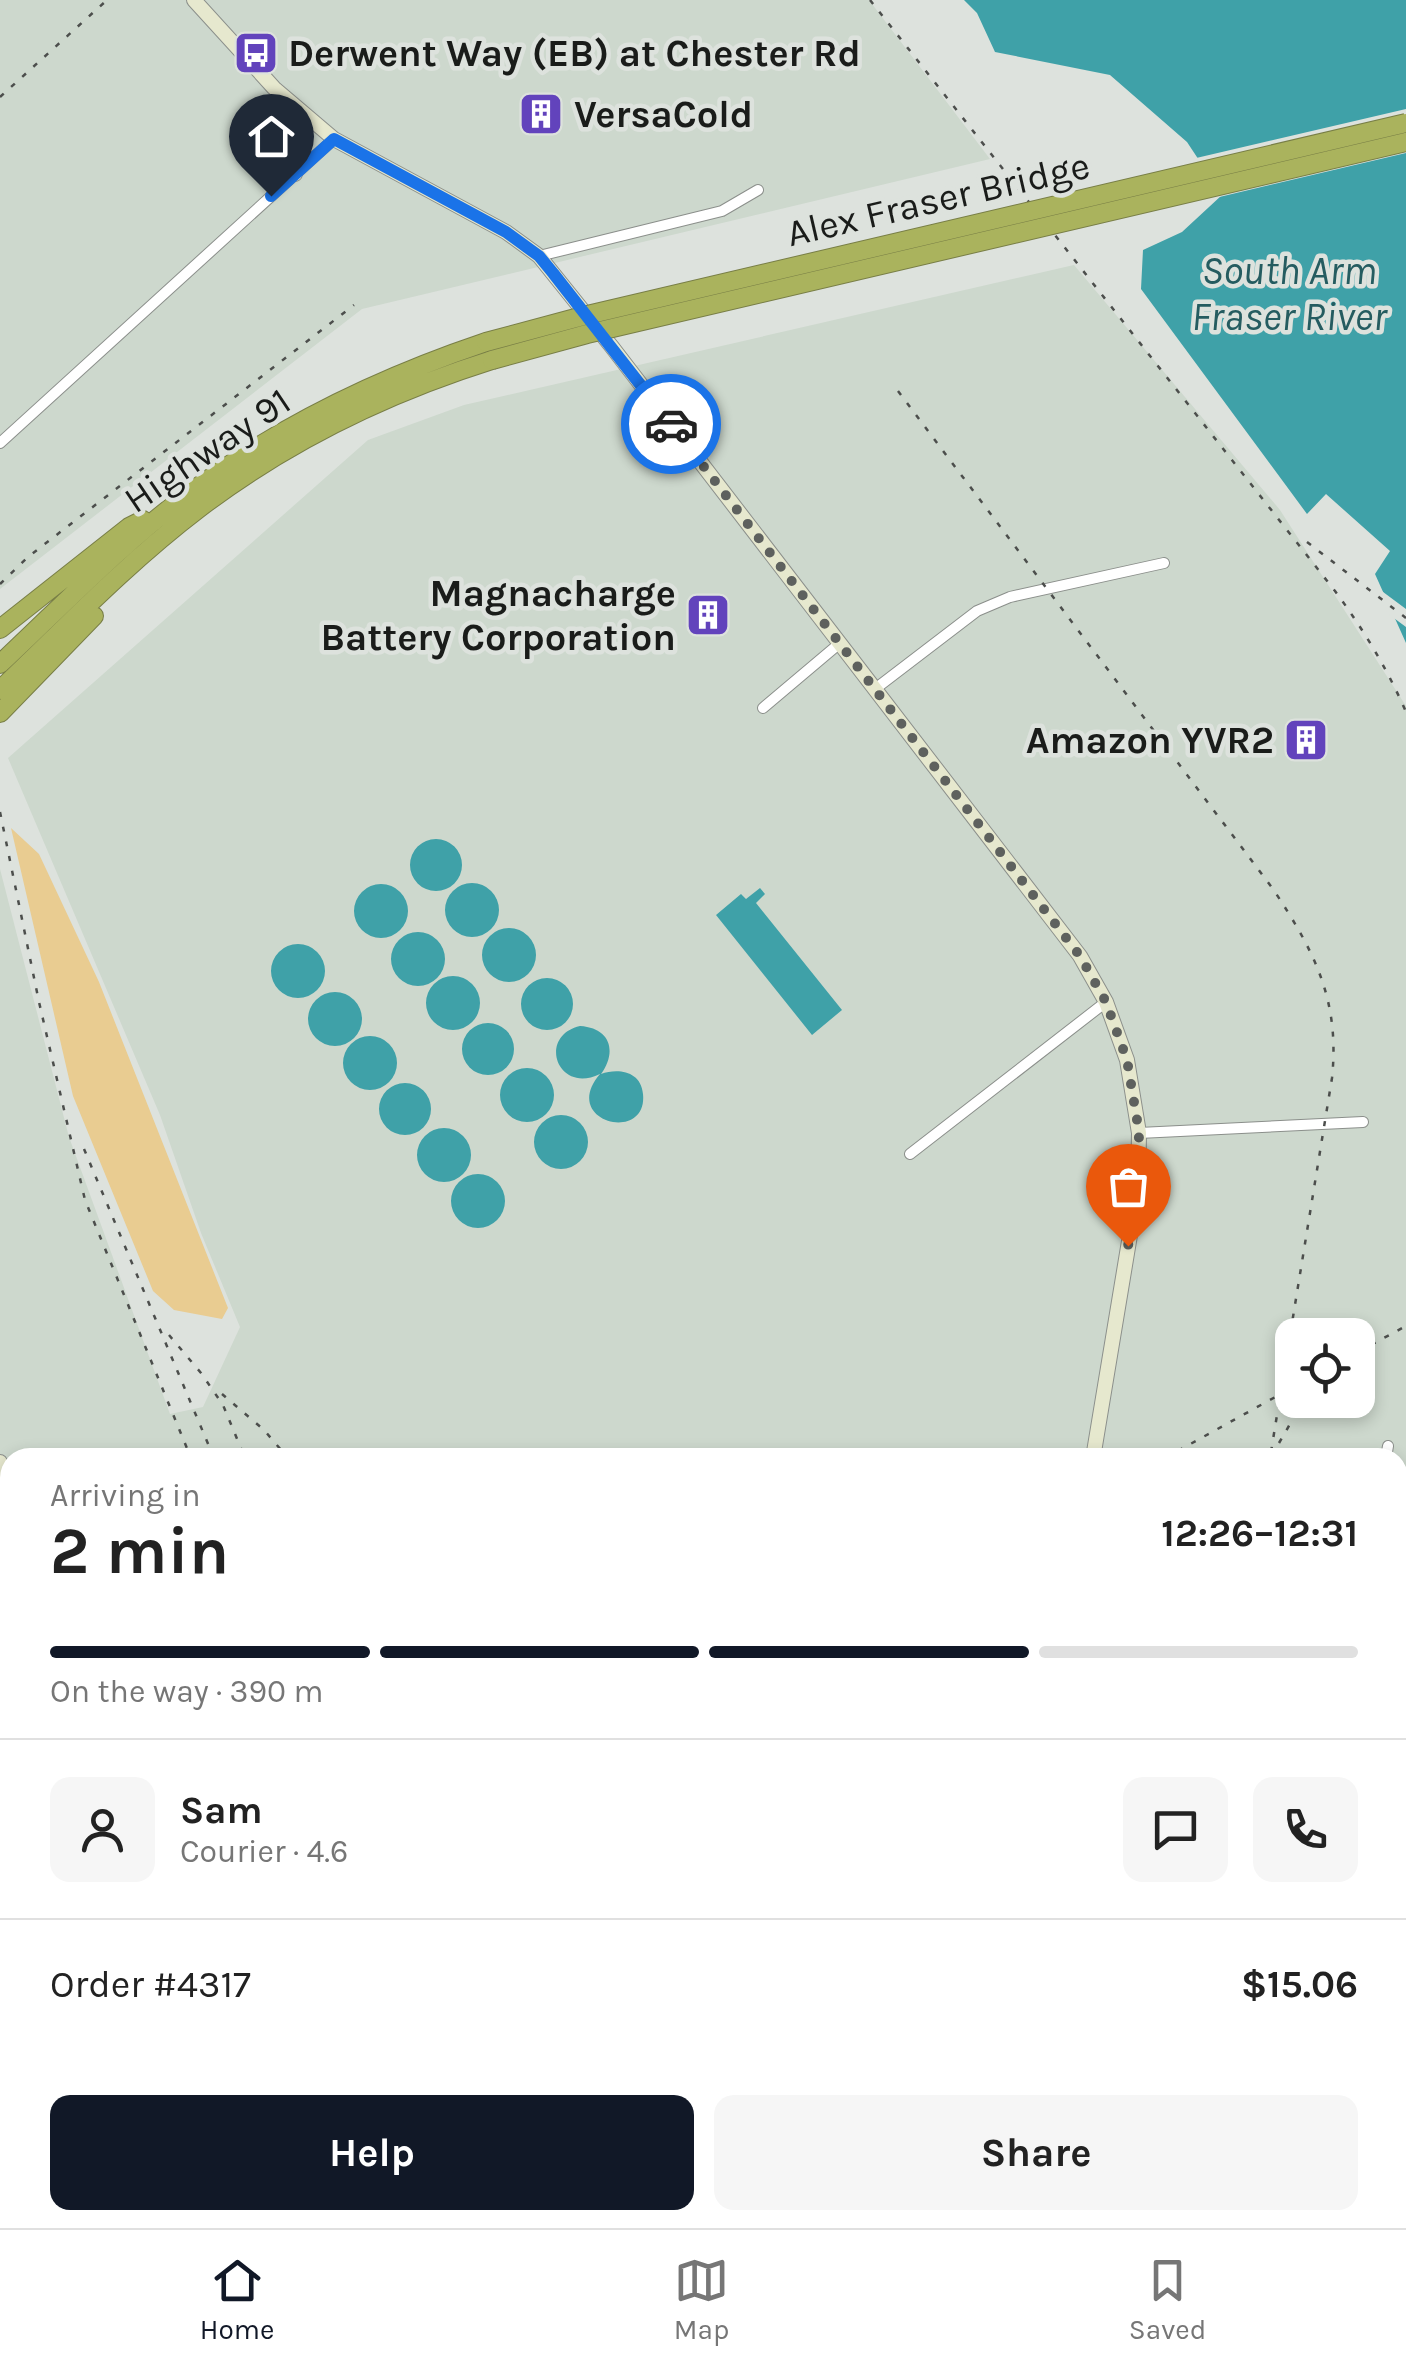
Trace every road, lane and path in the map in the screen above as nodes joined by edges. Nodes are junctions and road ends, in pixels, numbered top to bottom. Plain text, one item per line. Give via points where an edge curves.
1 (194, 0) edge
2 (296, 108) junction
3 (1406, 124) edge
4 (334, 139) junction
5 (1406, 142) edge
6 (295, 174) junction
7 (758, 190) dead end
8 (539, 256) junction
9 (489, 351) junction
10 (0, 443) edge
11 (192, 502) junction
12 (1164, 563) dead end
13 (0, 628) edge
14 (840, 643) junction
15 (0, 664) edge
16 (876, 689) junction
17 (0, 690) edge
18 (762, 708) dead end
19 (0, 713) edge
20 (1106, 1002) junction
21 (1363, 1122) dead end
22 (1139, 1132) junction
23 (910, 1154) dead end
24 (1095, 1448) edge

1 - 2 street
2 - 4 street
2 - 6 street
3 - 9 highway, Alex Fraser Bridge, bridge via 583,316
4 - 6 street
4 - 8 street
5 - 9 highway, Alex Fraser Bridge, bridge via 606,330
6 - 10 street
7 - 8 street via 722,211
8 - 14 street
9 - 11 highway, Highway 91 via 423,364 330,406 241,458
11 - 13 highway via 129,527
11 - 15 highway, Highway 91 via 122,550
11 - 17 highway
11 - 19 highway
12 - 16 street via 1010,597 977,611
14 - 16 street
14 - 18 street
16 - 20 street via 1080,956
20 - 22 street via 1127,1060
20 - 23 street
21 - 22 street
22 - 24 street via 1138,1187

